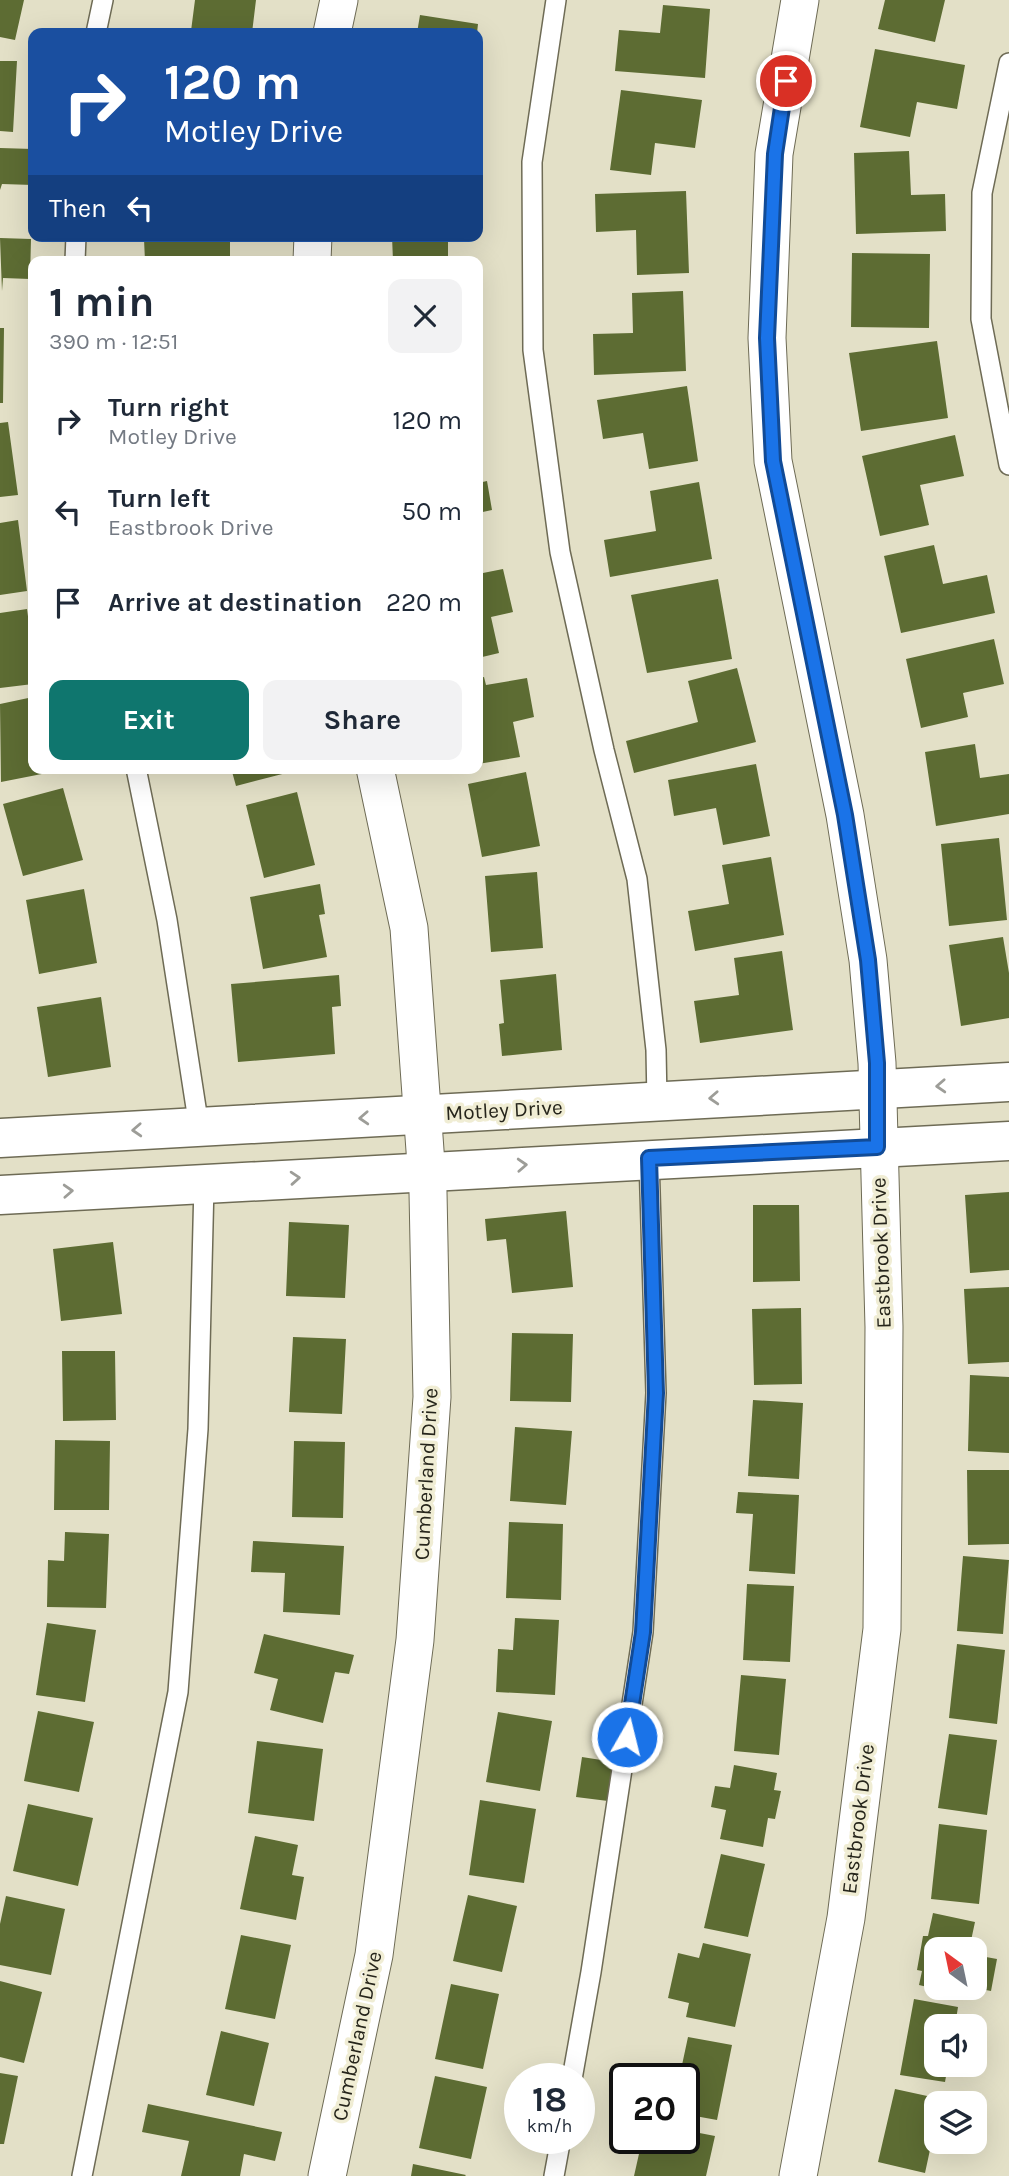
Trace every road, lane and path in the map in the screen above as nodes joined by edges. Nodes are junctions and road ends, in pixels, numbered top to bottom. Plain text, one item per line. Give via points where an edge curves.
1 (103, 0) edge
2 (339, 0) edge
3 (556, 0) edge
4 (800, 0) edge
5 (97, 28) edge
6 (333, 28) edge
7 (1009, 62) edge
8 (1009, 465) edge
9 (137, 774) edge
10 (376, 774) edge
11 (1009, 1082) edge
12 (877, 1089) junction
13 (657, 1102) junction
14 (424, 1115) junction
15 (199, 1127) junction
16 (0, 1138) edge
17 (1009, 1141) edge
18 (877, 1147) junction
19 (649, 1158) junction
20 (426, 1170) junction
21 (204, 1184) junction
22 (0, 1195) edge
23 (575, 2063) edge
24 (558, 2154) edge
25 (82, 2176) edge
26 (327, 2176) edge
27 (554, 2176) edge
28 (798, 2176) edge

1 - 5 lane
2 - 6 street
3 - 13 lane via 532,162 533,351 560,552 637,879 656,1050
4 - 12 street, Eastbrook Drive via 775,154 767,338 773,461 845,815 868,960
7 - 8 lane via 982,192 981,319
9 - 15 lane via 167,920
10 - 14 street, Cumberland Drive via 409,928
11 -> 12 main road, Motley Drive
12 -> 13 main road, Motley Drive
12 - 18 street, Eastbrook Drive
13 - 14 main road, Motley Drive
14 -> 15 main road, Motley Drive
14 - 20 street, Cumberland Drive
15 -> 16 main road, Motley Drive
17 - 18 main road
18 - 19 main road
18 - 28 street, Eastbrook Drive via 884,1327 882,1629 846,1919
20 -> 19 main road
19 - 23 lane via 656,1393 643,1632
21 -> 20 main road
20 - 26 street, Cumberland Drive via 432,1398 415,1640 374,1955
22 -> 21 main road
21 - 25 lane via 198,1429 178,1692
24 - 27 lane

